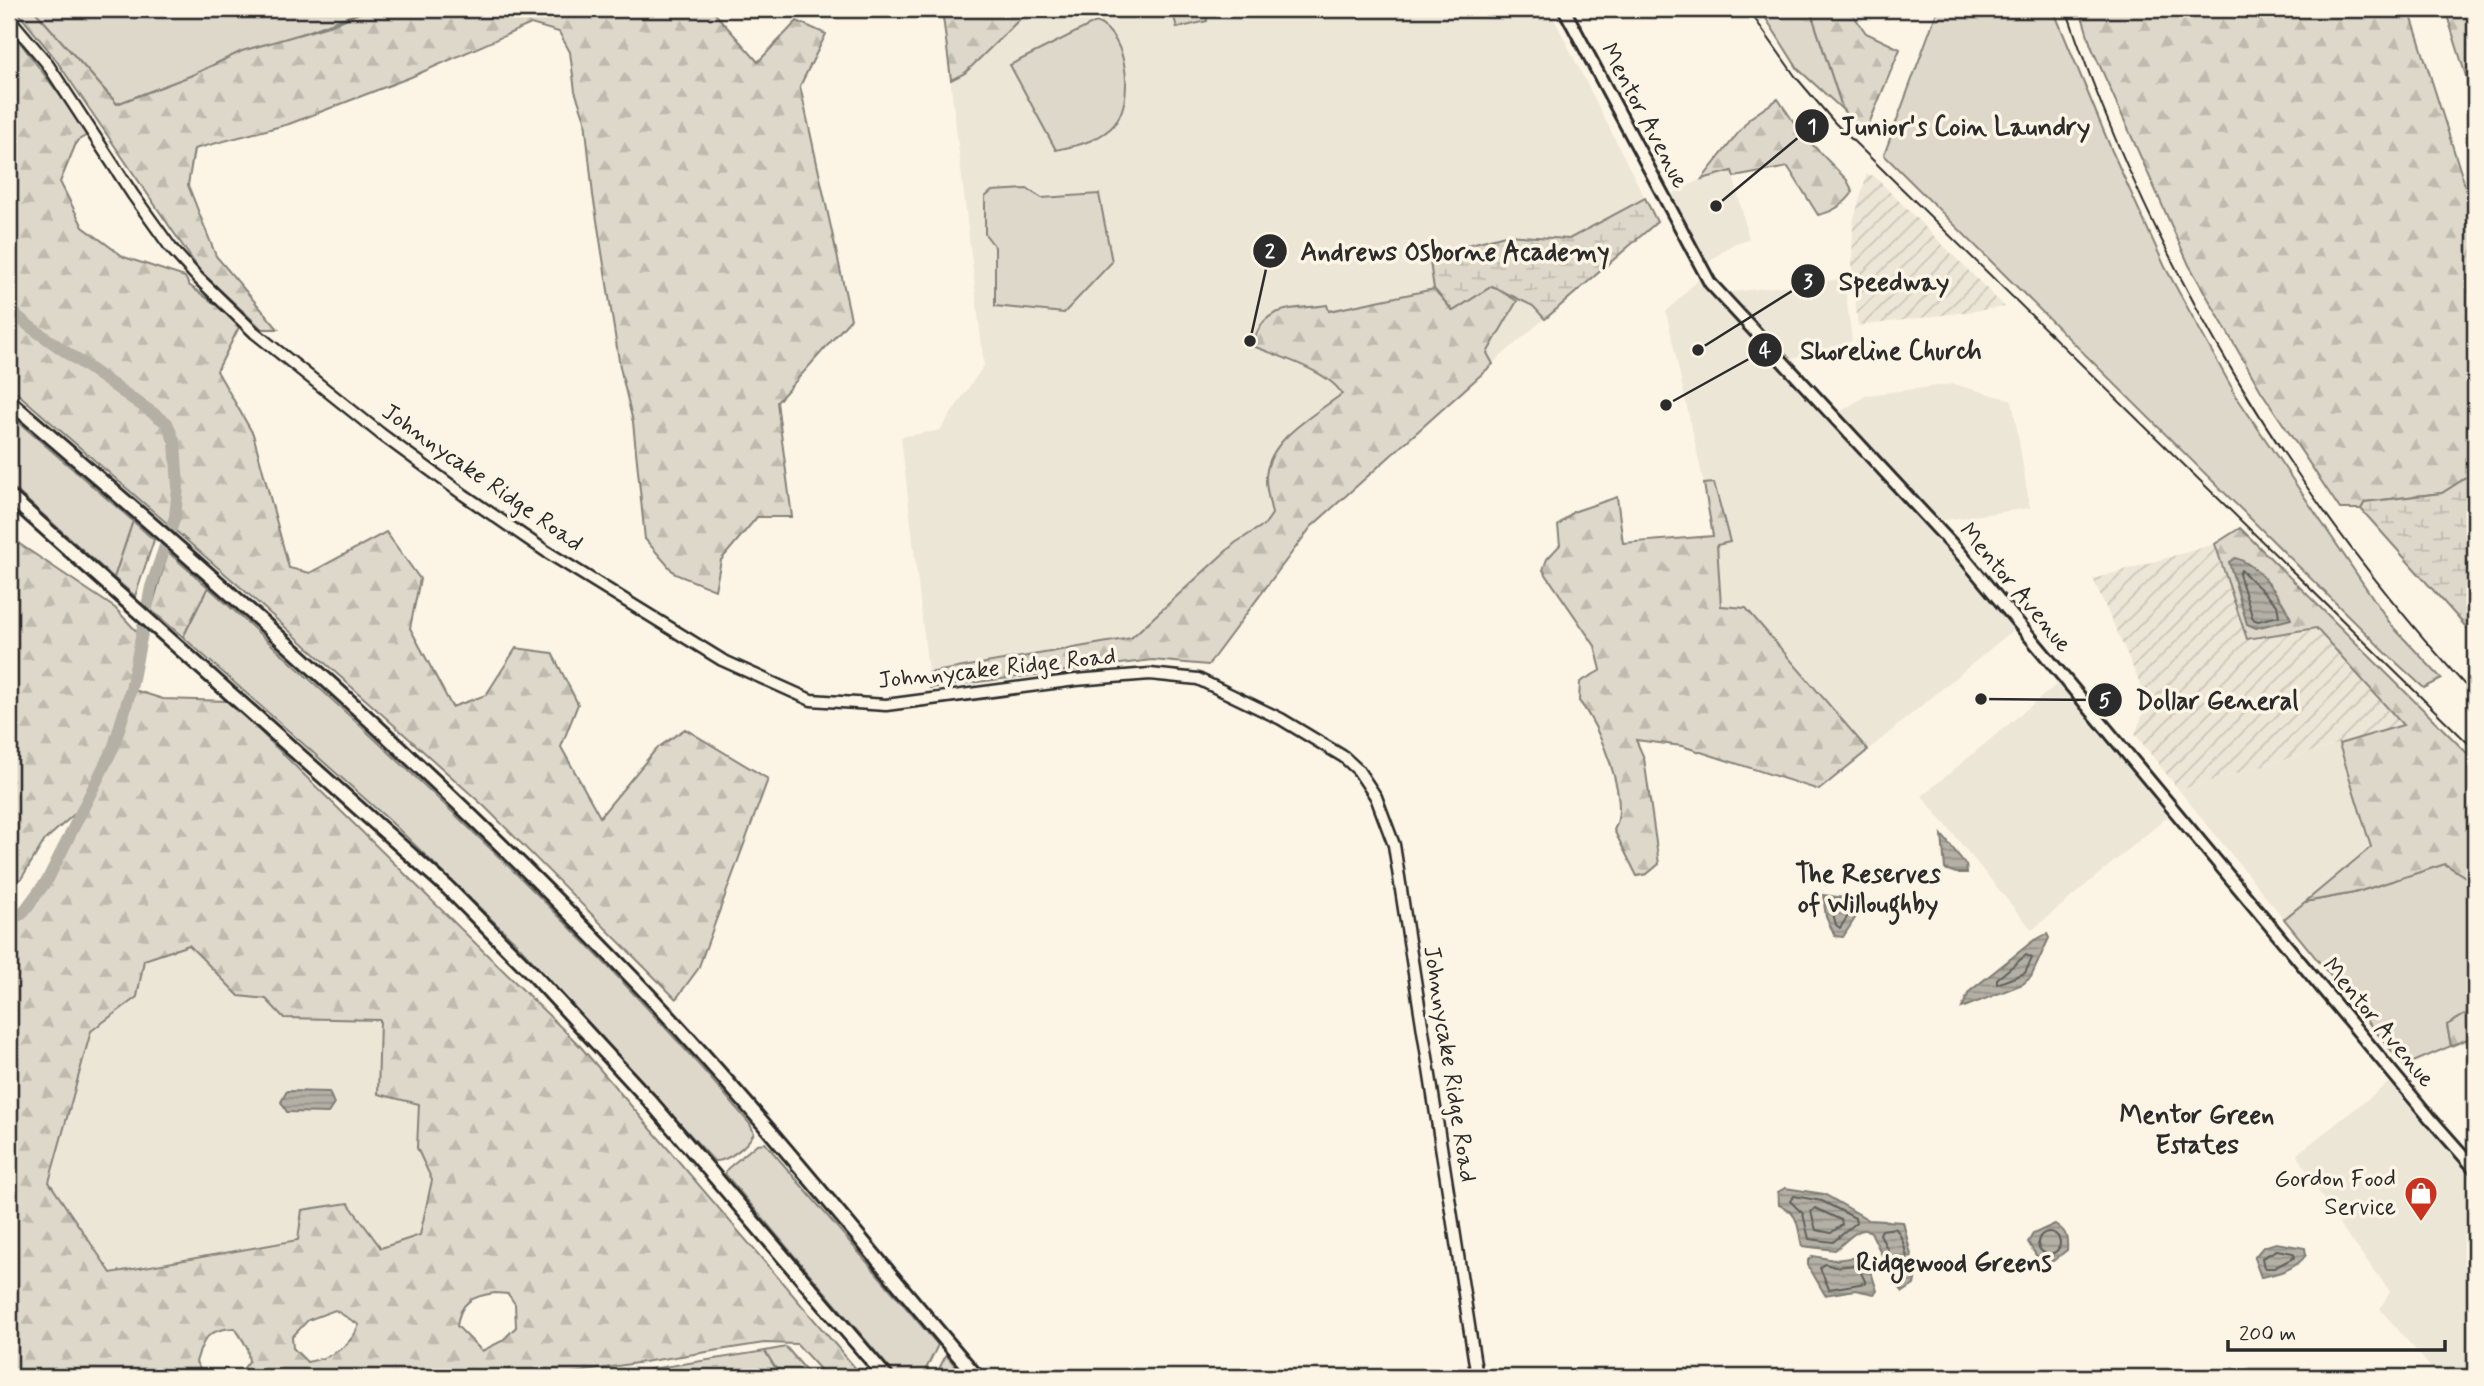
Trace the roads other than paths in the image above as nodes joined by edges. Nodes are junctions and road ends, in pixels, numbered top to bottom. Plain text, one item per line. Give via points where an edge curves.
1 (1564, 9) edge
2 (9, 18) edge
3 (9, 401) edge
4 (9, 496) edge
5 (2475, 1168) edge
6 (886, 1377) edge
7 (977, 1377) edge
8 (1477, 1377) edge

1 - 5 main road, Mentor Avenue via 1710,283 1961,554
2 - 8 main road, Johnnycake Ridge Road via 46,62 171,248 255,333 464,495 722,660 811,700 887,705 1088,679 1150,674 1198,679 1323,742 1358,770 1376,797 1394,845
3 - 7 highway via 203,570 461,806 622,967
4 - 6 highway via 449,888 650,1101

